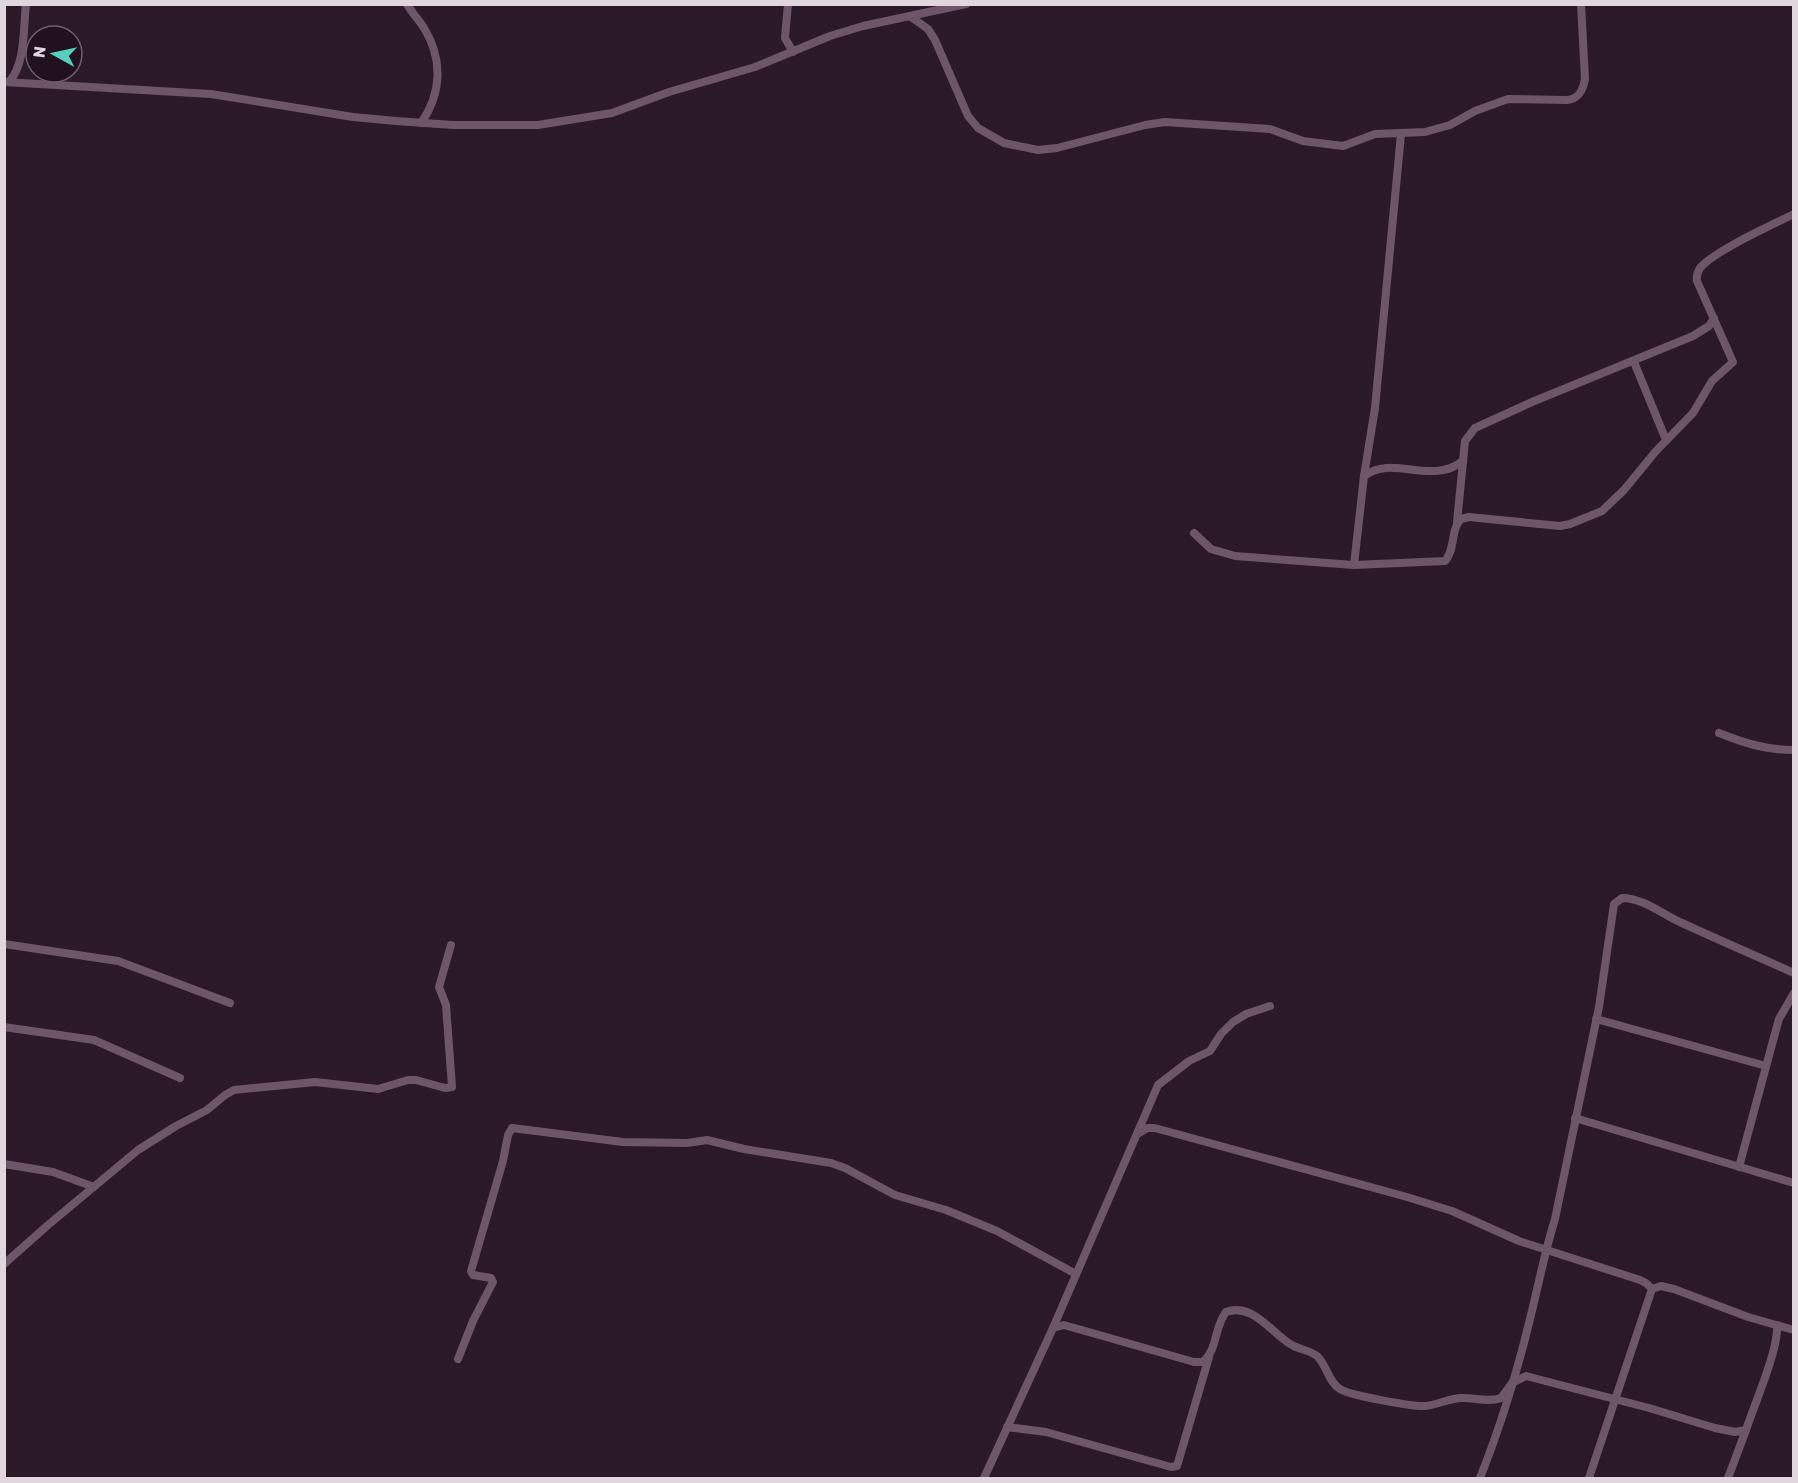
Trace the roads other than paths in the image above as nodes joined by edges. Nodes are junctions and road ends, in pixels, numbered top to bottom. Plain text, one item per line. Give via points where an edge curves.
1 (26, 4) edge
2 (407, 4) edge
3 (788, 4) edge
4 (966, 4) edge
5 (1581, 4) edge
6 (911, 17) junction
7 (793, 52) junction
8 (16, 70) junction
9 (7, 82) edge
10 (24, 82) joint
11 (55, 84) edge
12 (421, 123) junction
13 (1401, 134) junction
14 (1794, 214) edge
15 (1714, 318) junction
16 (1634, 362) junction
17 (1666, 440) junction
18 (1463, 461) junction
19 (1364, 477) junction
20 (1457, 522) junction
21 (1194, 533) dead end
22 (1354, 565) junction
23 (1719, 733) dead end
24 (1794, 750) edge
25 (4, 944) edge
26 (450, 945) dead end
27 (1794, 973) edge
28 (1794, 993) edge
29 (230, 1003) dead end
30 (1270, 1006) dead end
31 (1596, 1018) junction
32 (4, 1027) edge
33 (1766, 1066) junction
34 (180, 1078) dead end
35 (1575, 1119) junction
36 (1137, 1134) junction
37 (4, 1164) edge
38 (1739, 1167) junction
39 (1794, 1184) edge
40 (94, 1187) junction
41 (1545, 1249) junction
42 (4, 1264) edge
43 (1076, 1274) junction
44 (1652, 1289) junction
45 (1777, 1325) junction
46 (1053, 1328) junction
47 (1794, 1330) edge
48 (1209, 1357) junction
49 (458, 1359) dead end
50 (1512, 1383) junction
51 (1616, 1399) junction
52 (1006, 1427) junction
53 (1746, 1430) junction
54 (984, 1479) edge
55 (1480, 1479) edge
56 (1589, 1479) edge
57 (1728, 1479) edge

1 - 8 street
2 - 12 street via 425,30 437,63 434,99
3 - 7 street via 785,38
4 - 6 street
5 - 13 street via 1585,79 1578,96 1567,100 1508,99 1450,125
6 - 7 street via 863,26
6 - 13 street via 928,29 935,40 971,121 994,138 1019,147 1047,150 1165,122 1270,129 1331,146 1350,145 1375,134
7 - 12 street via 612,113 582,119 511,126
8 - 9 street
8 - 10 street
9 - 10 street
11 - 12 street via 211,94 353,117
13 - 19 street via 1375,408
14 - 15 street via 1716,255 1699,269 1697,281
15 - 16 street via 1703,331
15 - 17 street via 1734,362 1712,381 1693,413
16 - 17 street
16 - 18 street via 1483,423 1467,437
17 - 20 street via 1611,504 1593,516 1560,526 1469,517
18 - 19 street via 1447,470 1389,468
18 - 20 street
19 - 22 street
20 - 22 street via 1451,551 1444,561
21 - 22 street via 1212,549 1228,555
23 - 24 street via 1749,745
25 - 29 street via 118,961
26 - 40 street via 439,987 446,1005 452,1087 408,1080 378,1089 315,1082 234,1090 207,1110 145,1144
27 - 31 street via 1642,902 1622,898 1614,904
28 - 33 street via 1779,1019
30 - 36 street via 1233,1022 1210,1051 1189,1061 1158,1085
31 - 33 street
31 - 35 street
32 - 34 street via 94,1040
33 - 38 street
35 - 38 street
35 - 41 street
36 - 41 street via 1155,1128 1372,1187 1452,1211
36 - 43 street
37 - 40 street via 53,1172
38 - 39 street
40 - 42 street
41 - 44 street via 1640,1280
41 - 50 street
43 - 46 street
43 - 49 street via 997,1231 895,1195 831,1163 707,1140 623,1142 512,1128 471,1271 493,1282
44 - 45 street via 1674,1289
44 - 51 street
45 - 47 street
45 - 53 street via 1777,1340
46 - 48 street via 1064,1325 1194,1362
46 - 52 street
48 - 50 street via 1222,1317 1238,1310 1258,1318 1293,1346 1318,1357 1340,1389 1357,1395 1418,1406 1461,1398 1490,1401 1504,1396
48 - 52 street via 1177,1466 1046,1432
50 - 51 street via 1526,1376
50 - 55 street
51 - 53 street via 1715,1428
51 - 56 street
52 - 54 street
53 - 57 street

